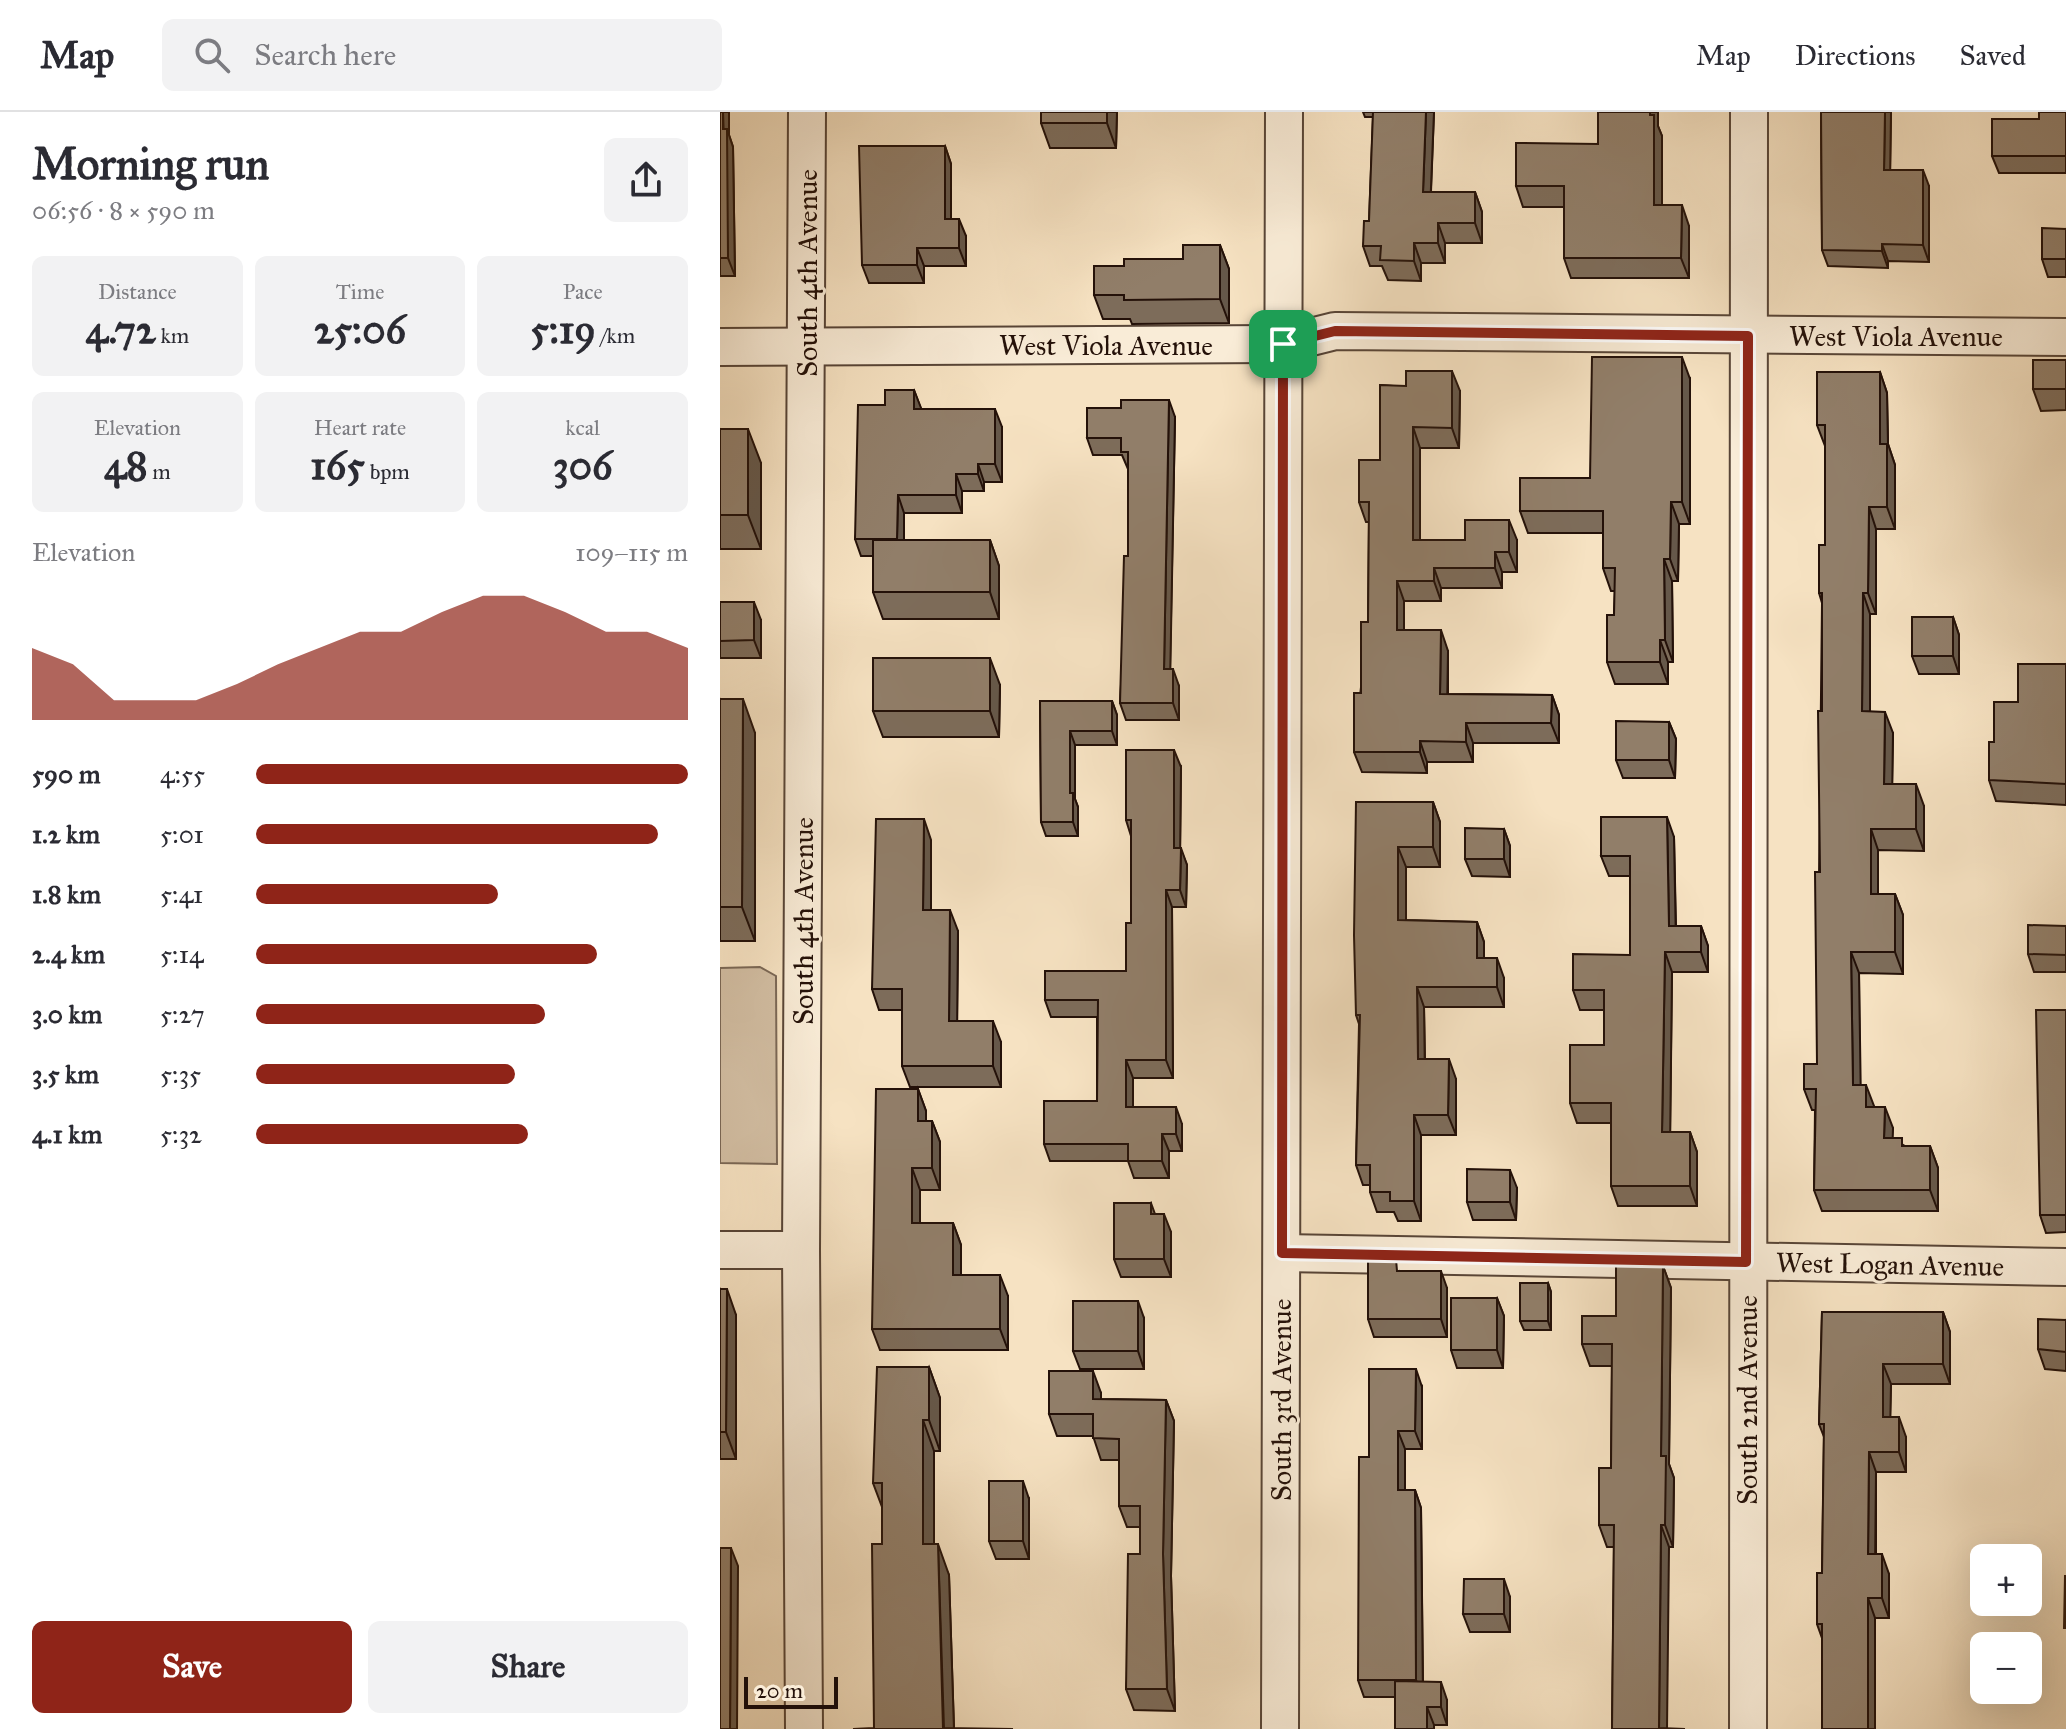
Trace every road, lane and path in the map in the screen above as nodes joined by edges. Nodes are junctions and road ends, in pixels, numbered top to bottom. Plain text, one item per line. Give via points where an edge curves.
1 (807, 112) edge
2 (1284, 112) edge
3 (1749, 112) edge
4 (1748, 336) junction
5 (2066, 337) edge
6 (1283, 344) junction
7 (720, 347) edge
8 (808, 347) junction
9 (720, 1250) edge
10 (801, 1250) junction
11 (1282, 1253) junction
12 (1746, 1262) junction
13 (2066, 1267) edge
14 (804, 1729) edge
15 (1280, 1729) edge
16 (1748, 1729) edge

1 - 8 street, South 4th Avenue
2 - 6 street, South 3rd Avenue
3 - 4 street, South 2nd Avenue
4 - 5 street, West Viola Avenue
4 - 6 street, West Viola Avenue via 1335,331
4 - 12 street, South 2nd Avenue
6 - 8 street, West Viola Avenue
6 - 11 street, South 3rd Avenue
7 - 8 street, West Viola Avenue
8 - 10 street, South 4th Avenue
9 - 10 street
10 - 14 street, South 4th Avenue
11 - 12 street, West Logan Avenue
11 - 15 street, South 3rd Avenue
12 - 13 street, West Logan Avenue
12 - 16 street, South 2nd Avenue

